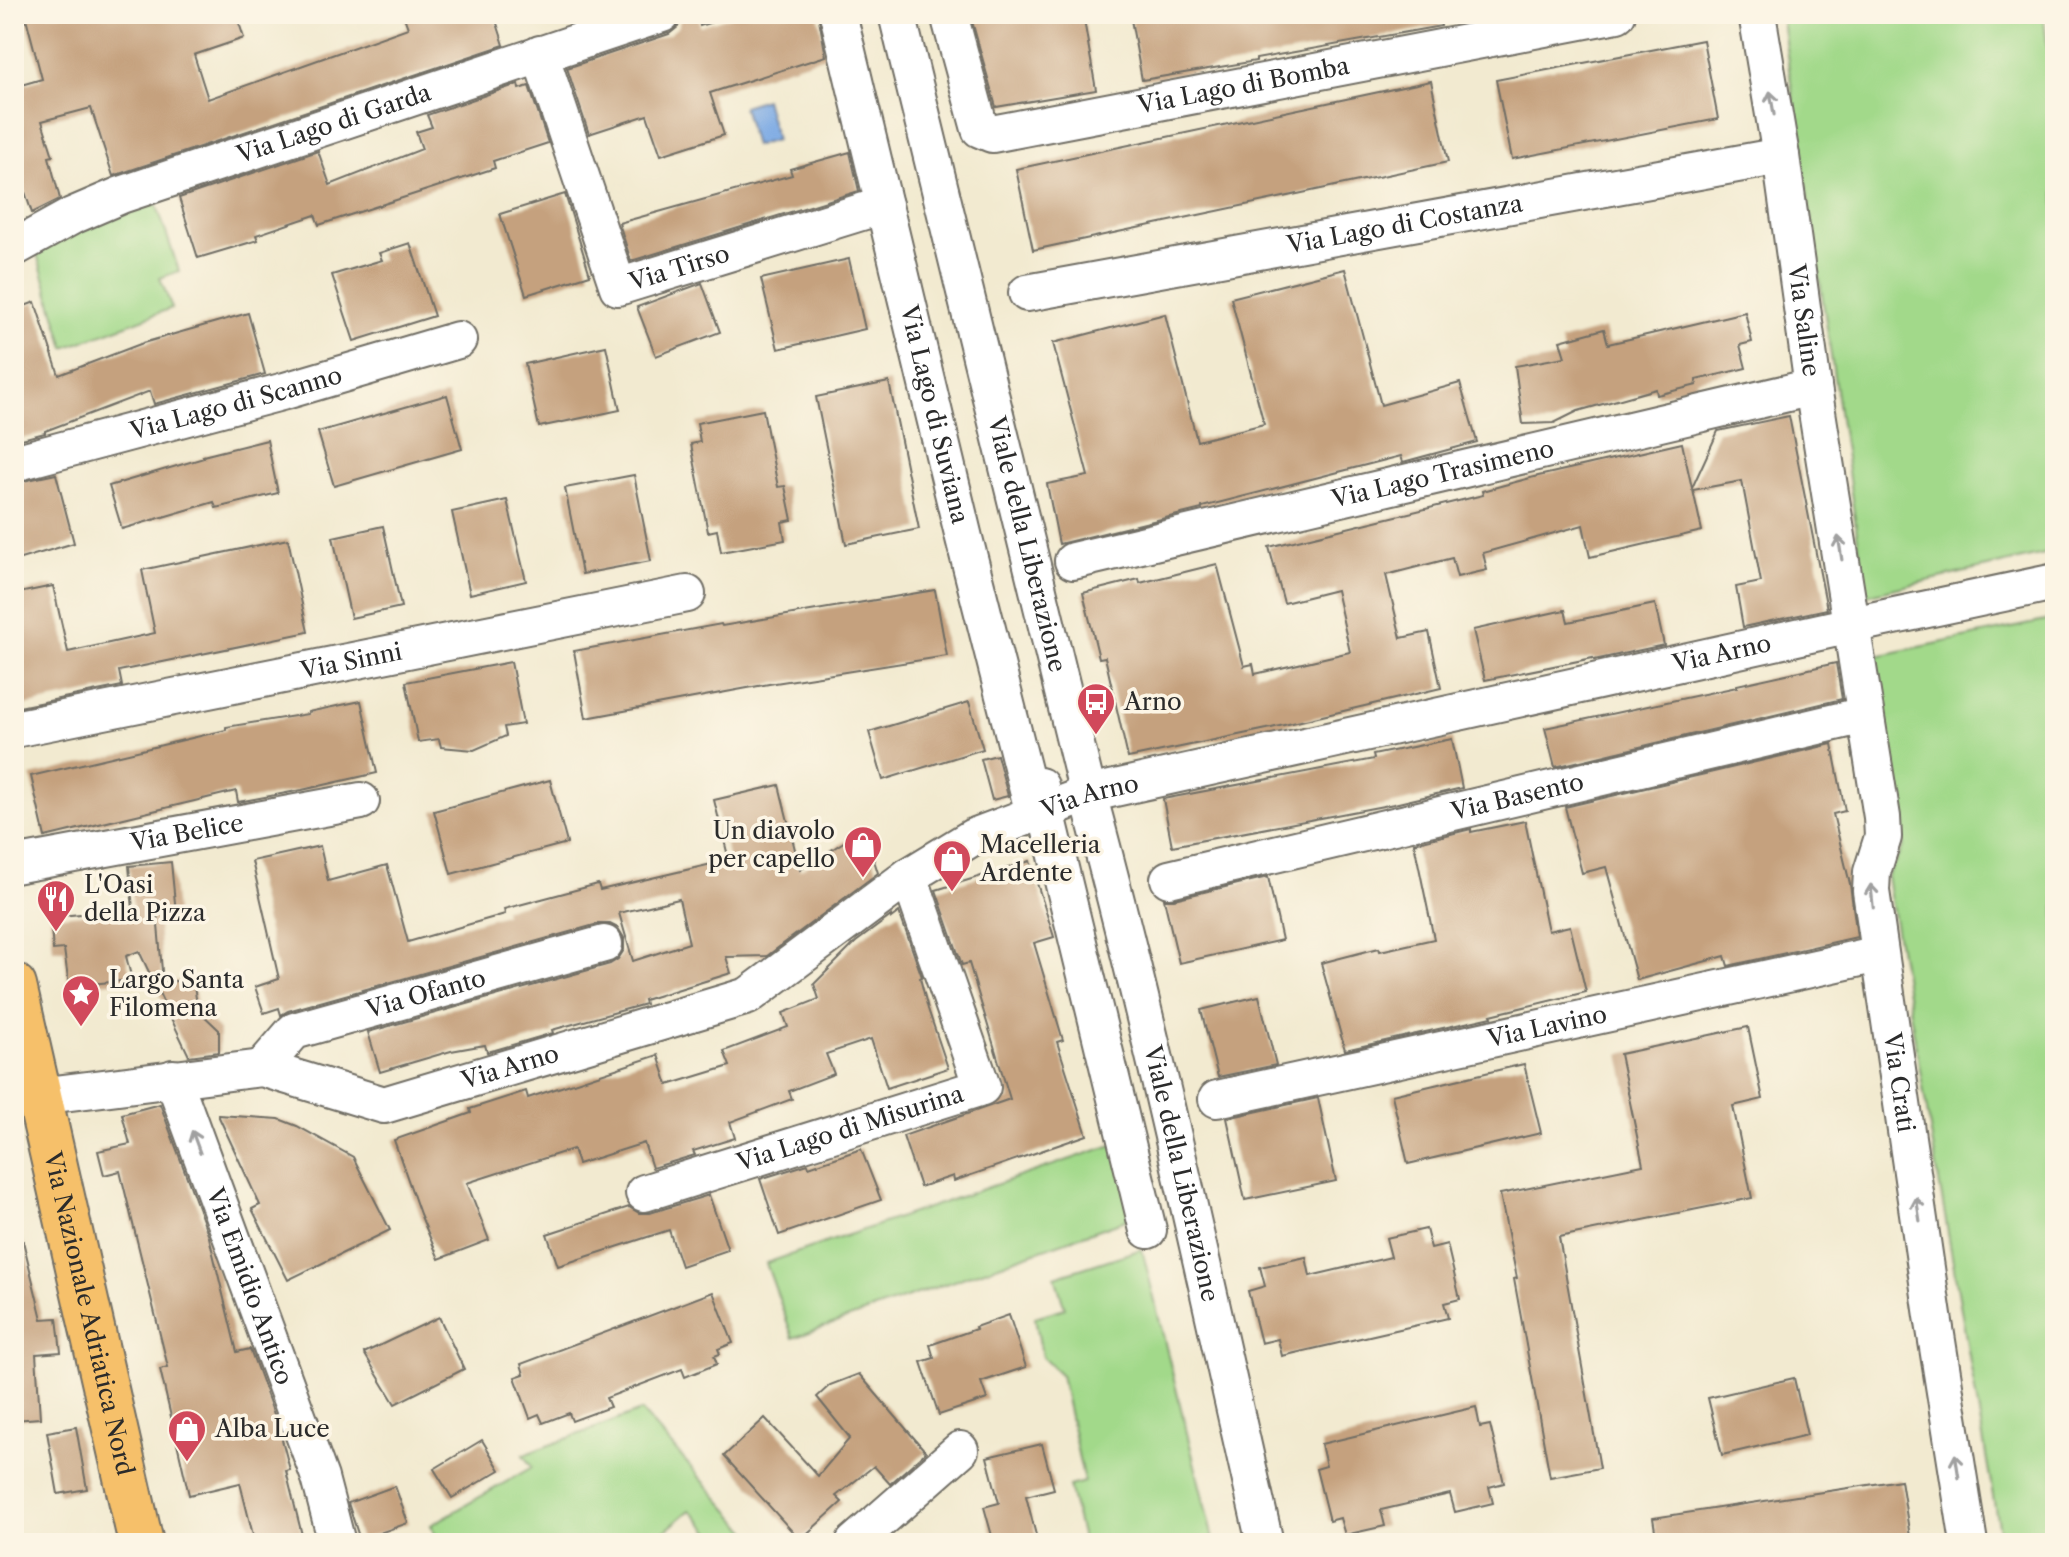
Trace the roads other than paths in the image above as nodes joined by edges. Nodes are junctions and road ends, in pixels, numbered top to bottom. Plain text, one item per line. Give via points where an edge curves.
1 (662, 14) edge
2 (838, 14) edge
3 (897, 14) edge
4 (1617, 14) edge
5 (1757, 14) edge
6 (951, 22) dead end
7 (540, 54) junction
8 (1781, 156) junction
9 (884, 205) junction
10 (14, 248) edge
11 (1027, 293) dead end
12 (458, 340) dead end
13 (1813, 387) junction
14 (14, 463) edge
15 (1073, 561) dead end
16 (992, 582) dead end
17 (2055, 582) edge
18 (687, 594) dead end
19 (1852, 625) junction
20 (1865, 715) junction
21 (14, 729) edge
22 (1088, 794) junction
23 (361, 801) dead end
24 (1040, 812) junction
25 (14, 865) edge
26 (909, 876) junction
27 (1169, 879) dead end
28 (604, 944) dead end
29 (1879, 954) junction
30 (14, 988) edge
31 (262, 1068) junction
32 (173, 1078) junction
33 (39, 1096) junction
34 (1217, 1099) dead end
35 (644, 1193) dead end
36 (1148, 1230) dead end
37 (960, 1450) dead end
38 (141, 1543) edge
39 (337, 1543) edge
40 (854, 1543) edge
41 (1265, 1543) edge
42 (1969, 1543) edge

1 - 7 street, Via Lago di Garda
2 - 9 street, Via Lago di Suviana
3 - 22 street, Viale della Liberazione
4 - 6 street, Via Lago di Bomba via 992,134 980,129
8 -> 5 street, Via Saline
7 - 9 street, Via Tirso via 618,287
7 - 10 street, Via Lago di Garda via 121,195
8 - 11 street, Via Lago di Costanza
8 - 13 street, Via Saline
9 - 24 street, Via Lago di Suviana via 968,553
12 - 14 street, Via Lago di Scanno
13 - 15 street, Via Lago Trasimeno
19 -> 13 street, Via Saline
16 - 24 street, Viale della Liberazione
17 - 19 street, Via Arno
18 - 21 street, Via Sinni
19 - 20 street, Via Crati
19 - 22 street, Via Arno
20 - 27 street, Via Basento
29 -> 20 street, Via Crati via 1871,882 1883,837 1882,817
22 - 24 street, Via Arno
22 - 41 street, Viale della Liberazione via 1168,1113
23 - 25 street, Via Belice
24 - 26 street, Via Arno via 973,837
24 - 36 street, Viale della Liberazione
26 - 31 street, Via Arno via 748,996 384,1105
26 - 35 street, Via Lago di Misurina via 982,1087
28 - 31 street, Via Ofanto via 294,1031
29 - 34 street, Via Lavino
42 -> 29 street, Via Crati
30 - 33 main road, Via Nazionale Adriatica Nord
31 - 32 street, Via Arno
32 - 33 street, Via Arno
39 -> 32 street, Via Emidio Antico via 320,1478
33 - 38 main road, Via Nazionale Adriatica Nord
37 - 40 street

